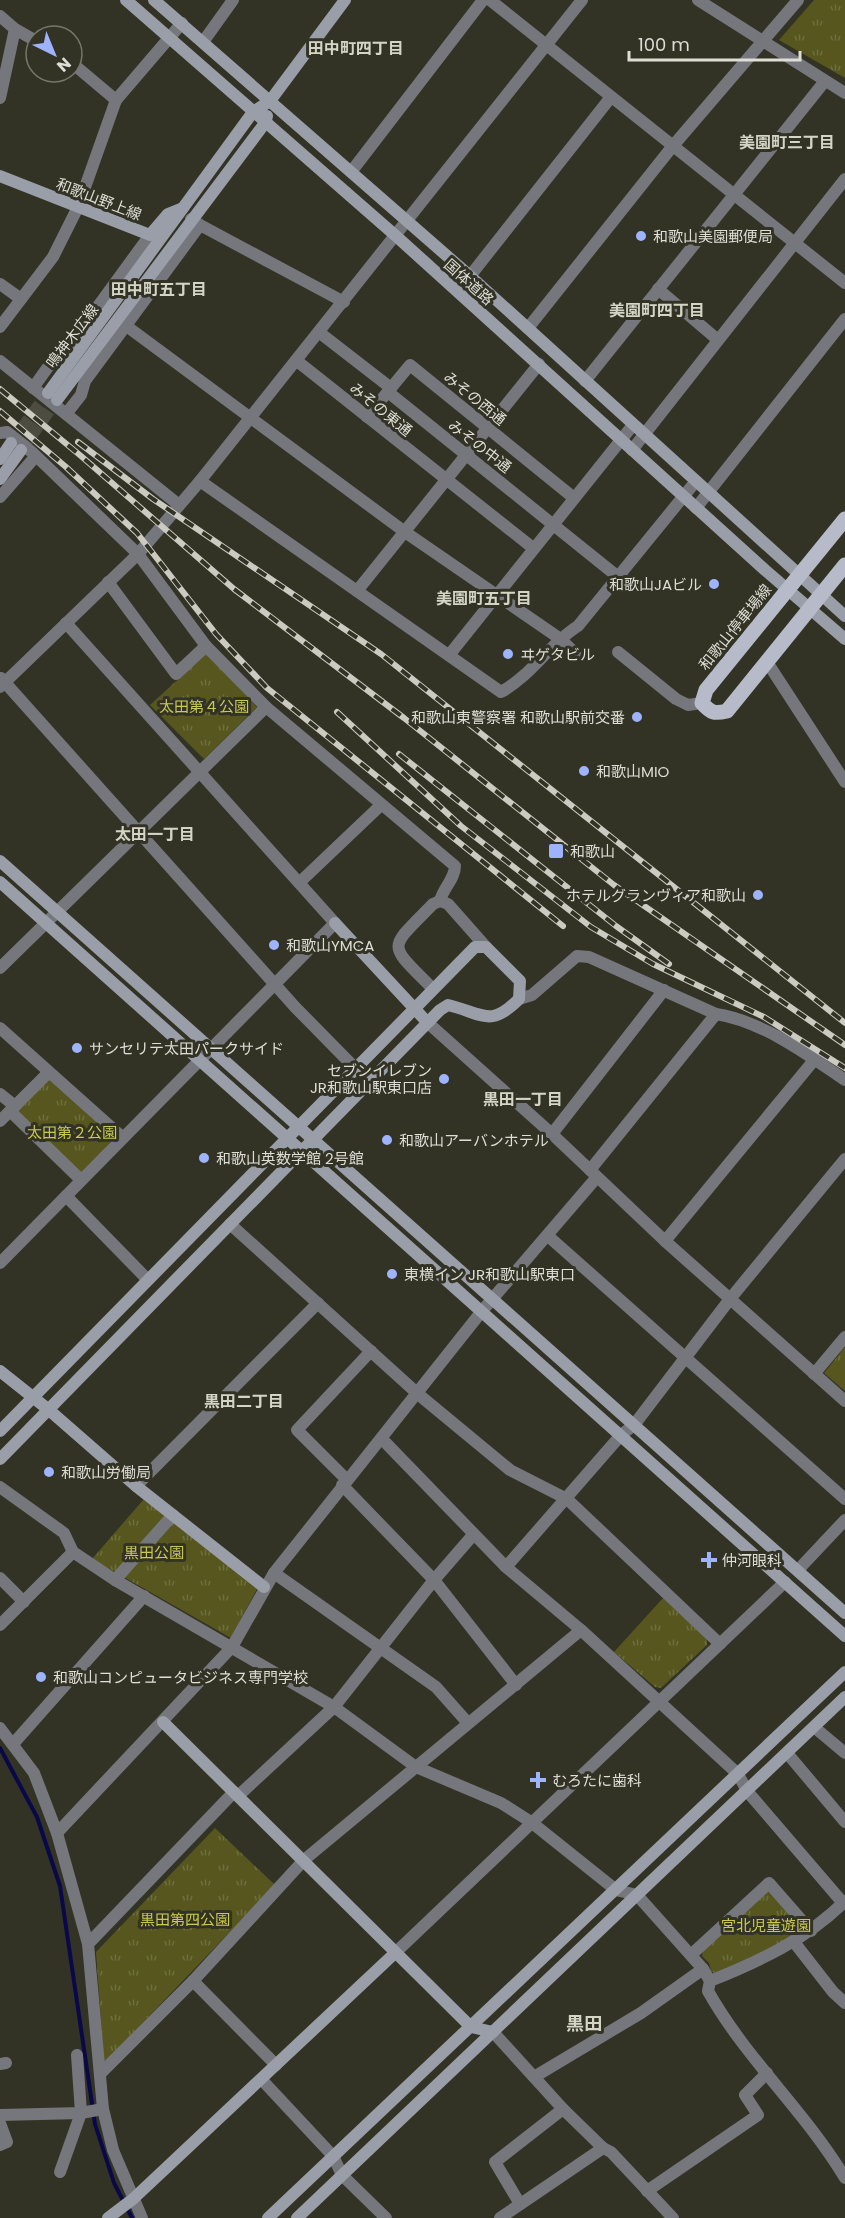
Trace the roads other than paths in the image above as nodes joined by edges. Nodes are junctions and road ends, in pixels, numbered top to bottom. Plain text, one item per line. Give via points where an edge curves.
1 (126, 0) edge
2 (154, 0) edge
3 (233, 0) edge
4 (345, 0) edge
5 (483, 0) edge
6 (490, 0) edge
7 (582, 0) edge
8 (698, 0) edge
9 (798, 0) edge
10 (0, 15) edge
11 (182, 23) junction
12 (15, 29) junction
13 (24, 34) edge
14 (169, 39) junction
15 (763, 40) junction
16 (203, 42) junction
17 (548, 44) junction
18 (84, 73) edge
19 (825, 81) junction
20 (845, 93) edge
21 (611, 97) junction
22 (0, 98) edge
23 (116, 100) junction
24 (270, 101) junction
25 (253, 112) junction
26 (265, 123) junction
27 (672, 147) junction
28 (351, 172) junction
29 (0, 176) edge
30 (845, 179) edge
31 (734, 195) junction
32 (78, 207) junction
33 (183, 208) junction
34 (196, 222) junction
35 (407, 223) junction
36 (150, 235) junction
37 (396, 236) junction
38 (795, 244) junction
39 (470, 276) junction
40 (845, 283) edge
41 (0, 284) edge
42 (658, 290) junction
43 (21, 299) junction
44 (344, 302) junction
45 (845, 319) edge
46 (125, 325) junction
47 (0, 327) edge
48 (528, 328) junction
49 (320, 333) junction
50 (718, 340) junction
51 (0, 361) edge
52 (297, 361) junction
53 (539, 364) junction
54 (585, 381) junction
55 (33, 388) junction
56 (390, 390) junction
57 (66, 414) junction
58 (367, 417) junction
59 (252, 419) junction
60 (633, 425) junction
61 (489, 427) junction
62 (0, 433) edge
63 (644, 434) junction
64 (621, 440) junction
65 (632, 450) junction
66 (467, 456) junction
67 (35, 457) junction
68 (0, 459) edge
69 (0, 479) edge
70 (200, 481) junction
71 (447, 481) junction
72 (696, 481) junction
73 (708, 492) junction
74 (684, 496) junction
75 (0, 497) edge
76 (574, 498) junction
77 (179, 505) junction
78 (696, 508) junction
79 (845, 519) edge
80 (553, 523) junction
81 (405, 532) junction
82 (533, 548) junction
83 (138, 554) junction
84 (845, 565) edge
85 (617, 576) junction
86 (800, 576) junction
87 (108, 582) junction
88 (788, 590) junction
89 (357, 591) junction
90 (496, 595) junction
91 (821, 595) junction
92 (810, 609) junction
93 (845, 616) edge
94 (66, 623) junction
95 (559, 638) junction
96 (845, 639) edge
97 (206, 646) junction
98 (618, 652) dead end
99 (575, 653) dead end
100 (450, 654) junction
101 (767, 663) junction
102 (2, 682) edge
103 (702, 703) junction
104 (266, 707) junction
105 (201, 770) junction
106 (845, 782) edge
107 (381, 805) junction
108 (140, 832) junction
109 (0, 861) edge
110 (0, 882) edge
111 (300, 882) junction
112 (440, 901) junction
113 (57, 912) junction
114 (335, 922) junction
115 (46, 924) junction
116 (486, 947) junction
117 (1, 966) edge
118 (275, 982) junction
119 (433, 989) junction
120 (664, 990) junction
121 (519, 999) junction
122 (413, 1009) junction
123 (716, 1014) junction
124 (427, 1022) junction
125 (0, 1028) edge
126 (211, 1049) junction
127 (815, 1059) junction
128 (198, 1061) junction
129 (356, 1069) junction
130 (48, 1073) junction
131 (845, 1080) edge
132 (0, 1094) edge
133 (12, 1109) junction
134 (0, 1121) edge
135 (298, 1127) junction
136 (552, 1134) junction
137 (122, 1137) junction
138 (287, 1138) junction
139 (313, 1140) junction
140 (302, 1152) junction
141 (845, 1159) edge
142 (594, 1174) junction
143 (81, 1180) junction
144 (66, 1196) junction
145 (230, 1224) junction
146 (548, 1236) junction
147 (665, 1241) junction
148 (0, 1263) edge
149 (148, 1280) junction
150 (492, 1299) junction
151 (730, 1299) junction
152 (318, 1303) junction
153 (482, 1311) junction
154 (845, 1336) edge
155 (371, 1351) junction
156 (686, 1359) junction
157 (0, 1371) edge
158 (814, 1374) junction
159 (418, 1394) junction
160 (34, 1398) junction
161 (845, 1401) edge
162 (49, 1410) junction
163 (634, 1425) junction
164 (0, 1431) edge
165 (621, 1435) junction
166 (382, 1439) junction
167 (0, 1459) edge
168 (345, 1482) junction
169 (136, 1486) junction
170 (0, 1487) edge
171 (567, 1498) junction
172 (845, 1499) edge
173 (173, 1515) junction
174 (845, 1520) edge
175 (473, 1535) junction
176 (73, 1552) junction
177 (506, 1567) junction
178 (798, 1570) junction
179 (274, 1573) junction
180 (0, 1578) edge
181 (115, 1580) junction
182 (434, 1580) junction
183 (785, 1582) junction
184 (264, 1587) junction
185 (144, 1596) junction
186 (24, 1602) junction
187 (845, 1613) edge
188 (0, 1625) edge
189 (581, 1630) junction
190 (845, 1636) edge
191 (720, 1644) junction
192 (232, 1647) junction
193 (379, 1648) junction
194 (845, 1672) edge
195 (516, 1685) junction
196 (845, 1697) edge
197 (659, 1701) junction
198 (334, 1707) junction
199 (163, 1722) junction
200 (467, 1722) junction
201 (814, 1727) junction
202 (0, 1728) edge
203 (13, 1744) junction
204 (787, 1753) junction
205 (845, 1753) edge
206 (416, 1767) junction
207 (738, 1774) junction
208 (747, 1791) junction
209 (236, 1794) junction
210 (531, 1822) junction
211 (845, 1822) edge
212 (57, 1833) junction
213 (304, 1860) junction
214 (616, 1890) junction
215 (637, 1894) junction
216 (844, 1902) edge
217 (811, 1931) junction
218 (794, 1942) junction
219 (88, 1944) junction
220 (395, 1953) junction
221 (692, 1954) junction
222 (704, 1969) junction
223 (193, 1981) junction
224 (711, 1981) junction
225 (845, 2003) edge
226 (471, 2027) junction
227 (493, 2032) junction
228 (77, 2055) dead end
229 (276, 2065) junction
230 (766, 2073) junction
231 (100, 2074) junction
232 (534, 2077) junction
233 (262, 2080) junction
234 (102, 2109) junction
235 (562, 2109) junction
236 (81, 2113) junction
237 (0, 2115) edge
238 (0, 2123) edge
239 (0, 2145) edge
240 (603, 2148) junction
241 (333, 2156) junction
242 (60, 2172) dead end
243 (342, 2175) junction
244 (845, 2178) edge
245 (647, 2190) junction
246 (132, 2199) junction
247 (520, 2204) junction
248 (108, 2218) edge
249 (142, 2218) edge
250 (268, 2218) edge
251 (297, 2218) edge
252 (386, 2218) edge
253 (500, 2218) edge
254 (672, 2218) edge

1 - 14 street, 国体道路
2 - 11 street, 国体道路
3 - 16 street
4 - 24 street, 和歌山野上線
5 - 28 street
6 - 17 street
7 - 17 street
8 - 15 street
9 - 15 street
10 - 12 street
11 - 14 street
11 - 16 street, 国体道路
12 - 13 street
12 - 22 street
14 - 23 street
14 - 25 street, 国体道路
15 - 19 street
15 - 27 street
16 - 24 street, 国体道路
17 - 21 street
17 - 35 street
18 - 23 street
19 - 20 street
19 - 31 street
21 - 27 street
21 - 39 street
23 - 32 street
24 - 25 street, 和歌山野上線
24 - 26 street, 和歌山野上線
24 - 28 street, 国体道路
25 - 26 street, 国体道路
25 - 33 street, 和歌山野上線
26 - 34 street, 和歌山野上線
26 - 37 street, 国体道路
27 - 31 street
27 - 48 street
28 - 35 street, 国体道路
29 - 32 street, 和歌山野上線
30 - 38 street
31 - 38 street
31 - 42 street
32 - 36 street, 和歌山野上線
32 - 43 street via 53,256
33 - 34 street, 鳴神木広線 via 52,397
33 - 36 street, 和歌山野上線 via 168,214
34 - 44 street
34 - 46 street
35 - 37 street
35 - 39 street, 国体道路
36 - 55 street via 61,357
37 - 44 street
37 - 53 street, 国体道路
38 - 40 street
38 - 50 street
39 - 48 street, 国体道路
41 - 43 street
42 - 50 street
42 - 54 street
43 - 47 street
44 - 49 street
45 - 73 street
46 - 57 street
46 - 59 street
48 - 54 street, 国体道路
49 - 52 street
49 - 56 street, みその中通
50 - 63 street
51 - 55 street
52 - 58 street, みその東通
52 - 59 street
53 - 61 street
53 - 64 street, 国体道路
54 - 60 street, 国体道路
55 - 57 street
56 - 58 street, みその西通
56 - 61 street, みその西通 via 410,365
56 - 66 street, みその中通
57 - 77 street
58 - 71 street, みその東通
59 - 70 street
59 - 81 street
60 - 63 street, 国体道路
60 - 64 street
61 - 66 street
61 - 76 street, みその西通
62 - 67 street via 7,432
63 - 65 street
63 - 72 street, 国体道路
64 - 65 street, 国体道路
64 - 76 street
65 - 74 street, 国体道路
66 - 71 street
66 - 80 street, みその中通
67 - 75 street
67 - 83 street
68 - 69 street via 16,447
70 - 77 street
70 - 89 street
71 - 81 street
71 - 82 street, みその東通
72 - 73 street, 国体道路
72 - 74 street
73 - 78 street
73 - 86 street, 国体道路
74 - 78 street, 国体道路
74 - 85 street
76 - 80 street
77 - 83 street
78 - 88 street, 国体道路
79 - 86 main road, 和歌山停車場線
80 - 82 street
80 - 85 street, みその中通
81 - 89 street
81 - 90 street
82 - 90 street
83 - 87 street
83 - 97 street
84 - 91 main road
85 - 95 street via 578,626
86 - 88 main road, 和歌山停車場線
86 - 91 street, 国体道路
87 - 94 street
87 - 97 street via 176,674
88 - 92 street, 国体道路
88 - 103 main road, 和歌山停車場線 via 706,690
89 - 100 street
90 - 95 street
90 - 100 street
91 - 92 main road
91 - 93 street, 国体道路
92 - 96 street, 国体道路
92 - 101 main road
94 - 102 street
94 - 105 street
95 - 99 street
95 - 100 street via 514,685 501,692
97 - 104 street
98 - 103 street via 676,699 688,705
101 - 103 main road via 727,711 715,714
101 - 106 street
102 - 108 street
104 - 105 street
104 - 107 street
105 - 108 street
105 - 111 street
107 - 111 street
107 - 112 street via 455,866
108 - 113 street
108 - 118 street
109 - 113 street
110 - 115 street
111 - 114 street
112 - 116 street via 448,904
112 - 119 street via 399,938 396,946
113 - 115 street
113 - 126 street
114 - 118 street
114 - 122 street
115 - 117 street
115 - 128 street
116 - 119 street via 475,947
116 - 121 street via 520,981
118 - 126 street
118 - 129 street
119 - 122 street
120 - 121 street via 589,957 577,956 532,995
120 - 123 street
120 - 136 street
121 - 124 street via 504,1014 492,1018 448,1005
122 - 124 street
122 - 129 street
123 - 127 street via 737,1017
123 - 142 street
124 - 136 street
124 - 139 street
125 - 130 street
126 - 128 street
126 - 135 street
127 - 131 street
127 - 147 street
128 - 137 street
128 - 138 street
129 - 135 street
130 - 133 street
130 - 137 street
132 - 133 street
133 - 134 street
133 - 143 street
135 - 138 street
135 - 139 street
136 - 142 street
137 - 143 street
138 - 140 street
138 - 149 street
139 - 140 street
139 - 150 street
140 - 145 street
140 - 153 street
141 - 151 street
142 - 146 street
142 - 147 street
143 - 144 street
144 - 148 street
144 - 149 street
145 - 152 street
145 - 162 street
146 - 150 street
146 - 156 street
147 - 151 street
149 - 160 street
150 - 153 street
150 - 163 street
151 - 156 street
151 - 158 street
152 - 155 street
152 - 169 street
153 - 159 street
153 - 165 street
154 - 158 street
155 - 159 street
155 - 168 street via 297,1430
156 - 163 street
156 - 172 street
157 - 160 street
158 - 161 street
159 - 166 street
159 - 171 street via 510,1470
160 - 162 street
160 - 164 street
162 - 167 street
162 - 169 street
163 - 165 street
163 - 178 street
165 - 171 street
165 - 183 street
166 - 168 street
166 - 175 street
168 - 179 street
168 - 182 street
169 - 173 street
170 - 176 street via 64,1533
171 - 177 street
171 - 191 street
173 - 181 street
173 - 184 street
174 - 178 street
175 - 177 street
175 - 182 street
176 - 181 street
176 - 186 street
177 - 189 street
178 - 187 street
179 - 184 street
179 - 193 street
180 - 186 street
181 - 185 street
182 - 193 street
182 - 195 street
183 - 190 street
183 - 191 street
184 - 192 street
185 - 192 street
185 - 203 street
186 - 188 street
189 - 195 street
189 - 197 street
191 - 197 street
192 - 198 street
192 - 199 street
193 - 198 street
193 - 200 street via 436,1687
194 - 207 street
195 - 200 street
196 - 201 street
197 - 207 street
197 - 210 street
198 - 206 street
198 - 209 street
199 - 209 street
199 - 212 street
200 - 206 street
201 - 204 street
201 - 205 street
202 - 203 street
203 - 212 street via 34,1773
204 - 208 street
204 - 211 street
206 - 210 street via 501,1803
206 - 213 street
207 - 208 street
207 - 214 street
208 - 215 street
208 - 216 street
209 - 213 street
209 - 219 street
210 - 214 street
210 - 220 street
212 - 219 street
213 - 220 street
213 - 223 street
214 - 215 street
214 - 226 street
215 - 221 street
215 - 227 street
216 - 217 street
217 - 218 street
217 - 221 street via 769,1883
218 - 224 street
218 - 225 street
219 - 231 street
220 - 226 street
220 - 229 street
221 - 222 street
222 - 224 street
222 - 232 street via 641,2013
223 - 229 street
223 - 231 street
224 - 230 street via 708,1991 722,2015
226 - 227 street
226 - 241 street
227 - 232 street
227 - 243 street
228 - 236 street
229 - 233 street
230 - 244 street via 824,2143
230 - 245 street via 745,2095 758,2115
231 - 234 street
232 - 235 street
233 - 241 street
233 - 246 street
234 - 236 street
234 - 246 street
235 - 240 street
235 - 247 street via 495,2162
236 - 237 street
236 - 242 street
238 - 239 street via 7,2142
240 - 245 street
240 - 247 street
241 - 243 street
241 - 250 street
243 - 251 street
243 - 252 street
245 - 254 street
246 - 248 street
246 - 249 street
247 - 253 street

